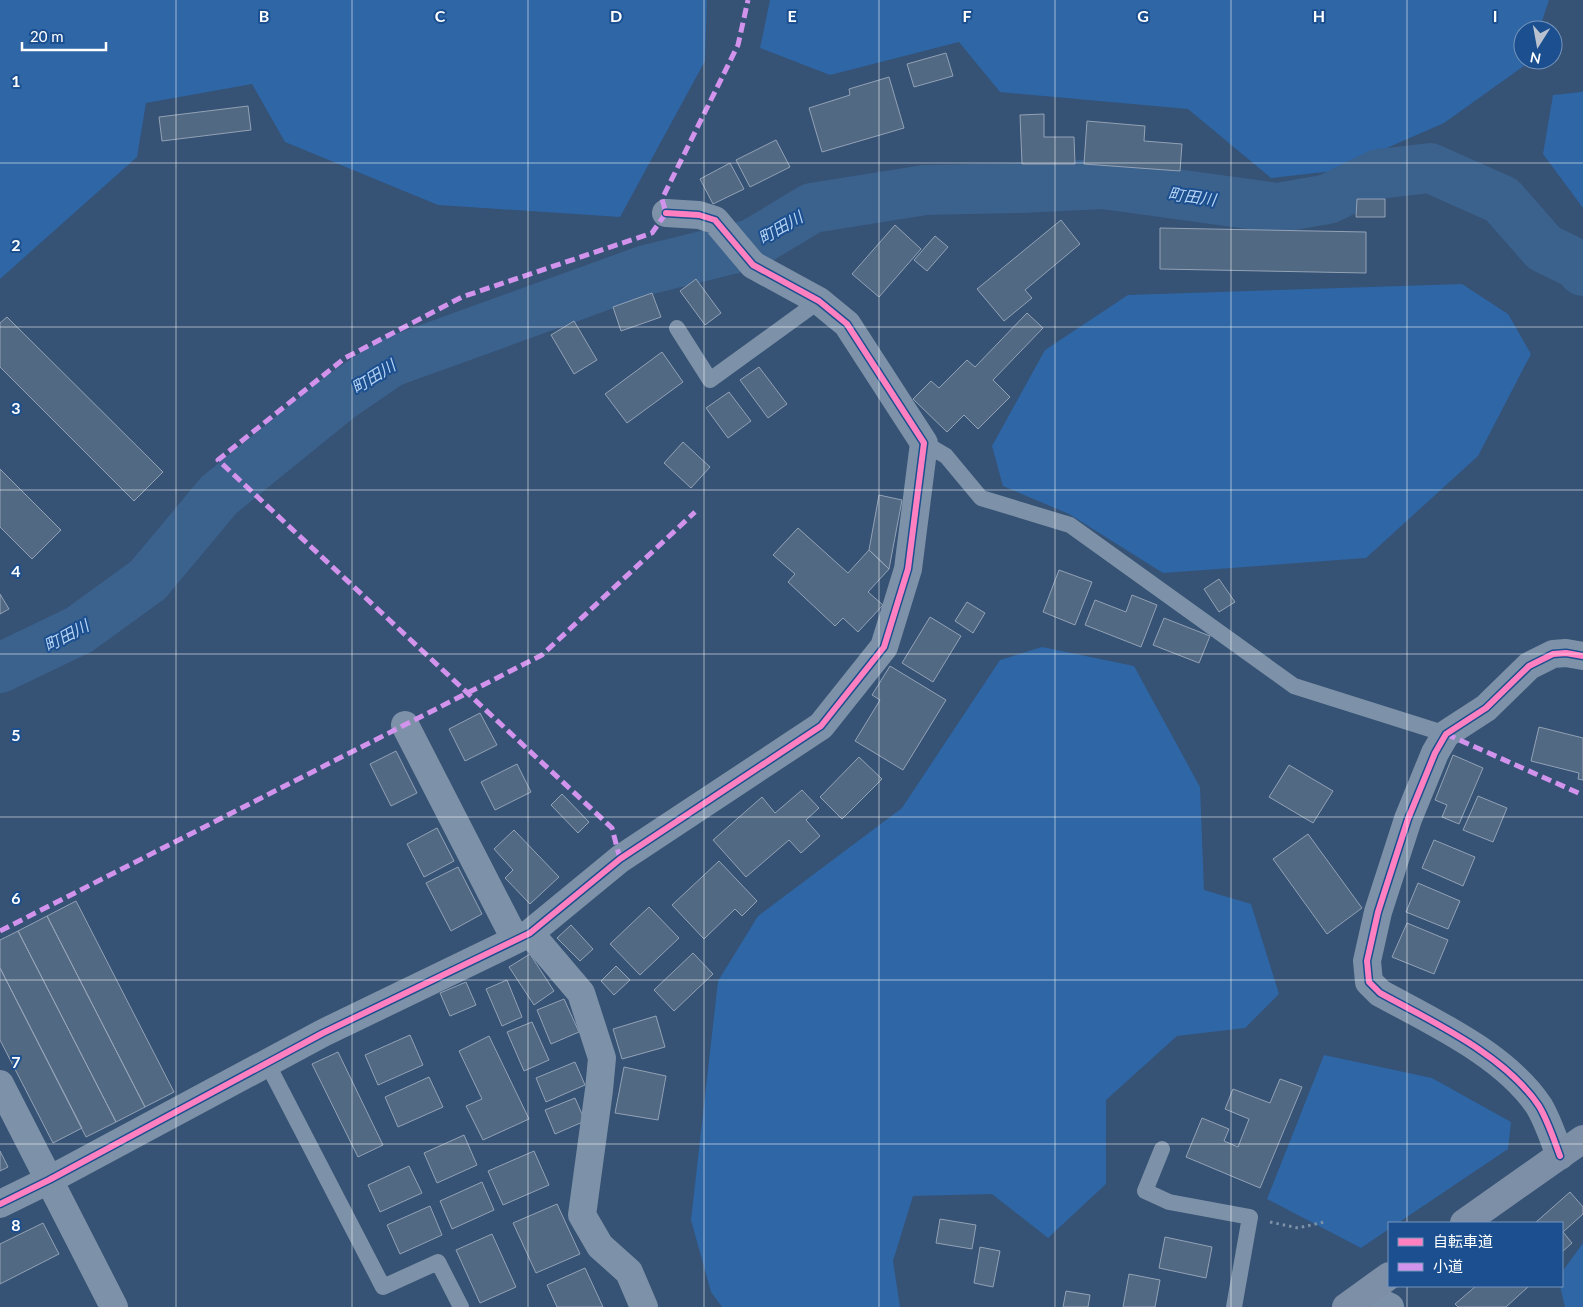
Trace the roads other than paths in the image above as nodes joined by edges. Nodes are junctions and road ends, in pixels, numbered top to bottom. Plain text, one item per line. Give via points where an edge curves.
1 (666, 213) dead end
2 (819, 301) junction
3 (677, 328) dead end
4 (924, 443) junction
5 (1583, 656) edge
6 (405, 725) dead end
7 (1446, 734) junction
8 (523, 936) junction
9 (268, 1063) junction
10 (0, 1084) edge
11 (1583, 1139) edge
12 (1162, 1149) dead end
13 (1560, 1156) junction
14 (50, 1180) junction
15 (0, 1204) edge
16 (1465, 1222) edge
17 (1388, 1277) edge
18 (1355, 1301) edge
19 (114, 1307) edge
20 (461, 1307) edge
21 (644, 1307) edge
22 (1234, 1307) edge
23 (1390, 1307) edge

1 - 2 street via 698,215 715,220 753,265
2 - 3 lane via 710,380
2 - 4 street via 847,324
4 - 7 lane via 946,456 981,498 1070,524 1294,686
4 - 8 street via 908,569 884,647 822,726 620,859
5 - 7 street via 1553,654 1529,666 1486,708
6 - 8 street
7 - 13 street via 1408,818 1378,912 1367,961 1370,982 1380,993 1464,1039 1512,1075 1539,1107
8 - 9 street
8 - 21 street via 581,993 602,1058 582,1215 600,1246 629,1272
9 - 14 street
9 - 20 lane via 383,1287 438,1262
10 - 14 street
11 - 13 main road
12 - 22 lane via 1146,1191 1169,1202 1250,1217
13 - 16 main road
14 - 15 street
14 - 19 street
17 - 18 main road
18 - 23 street

